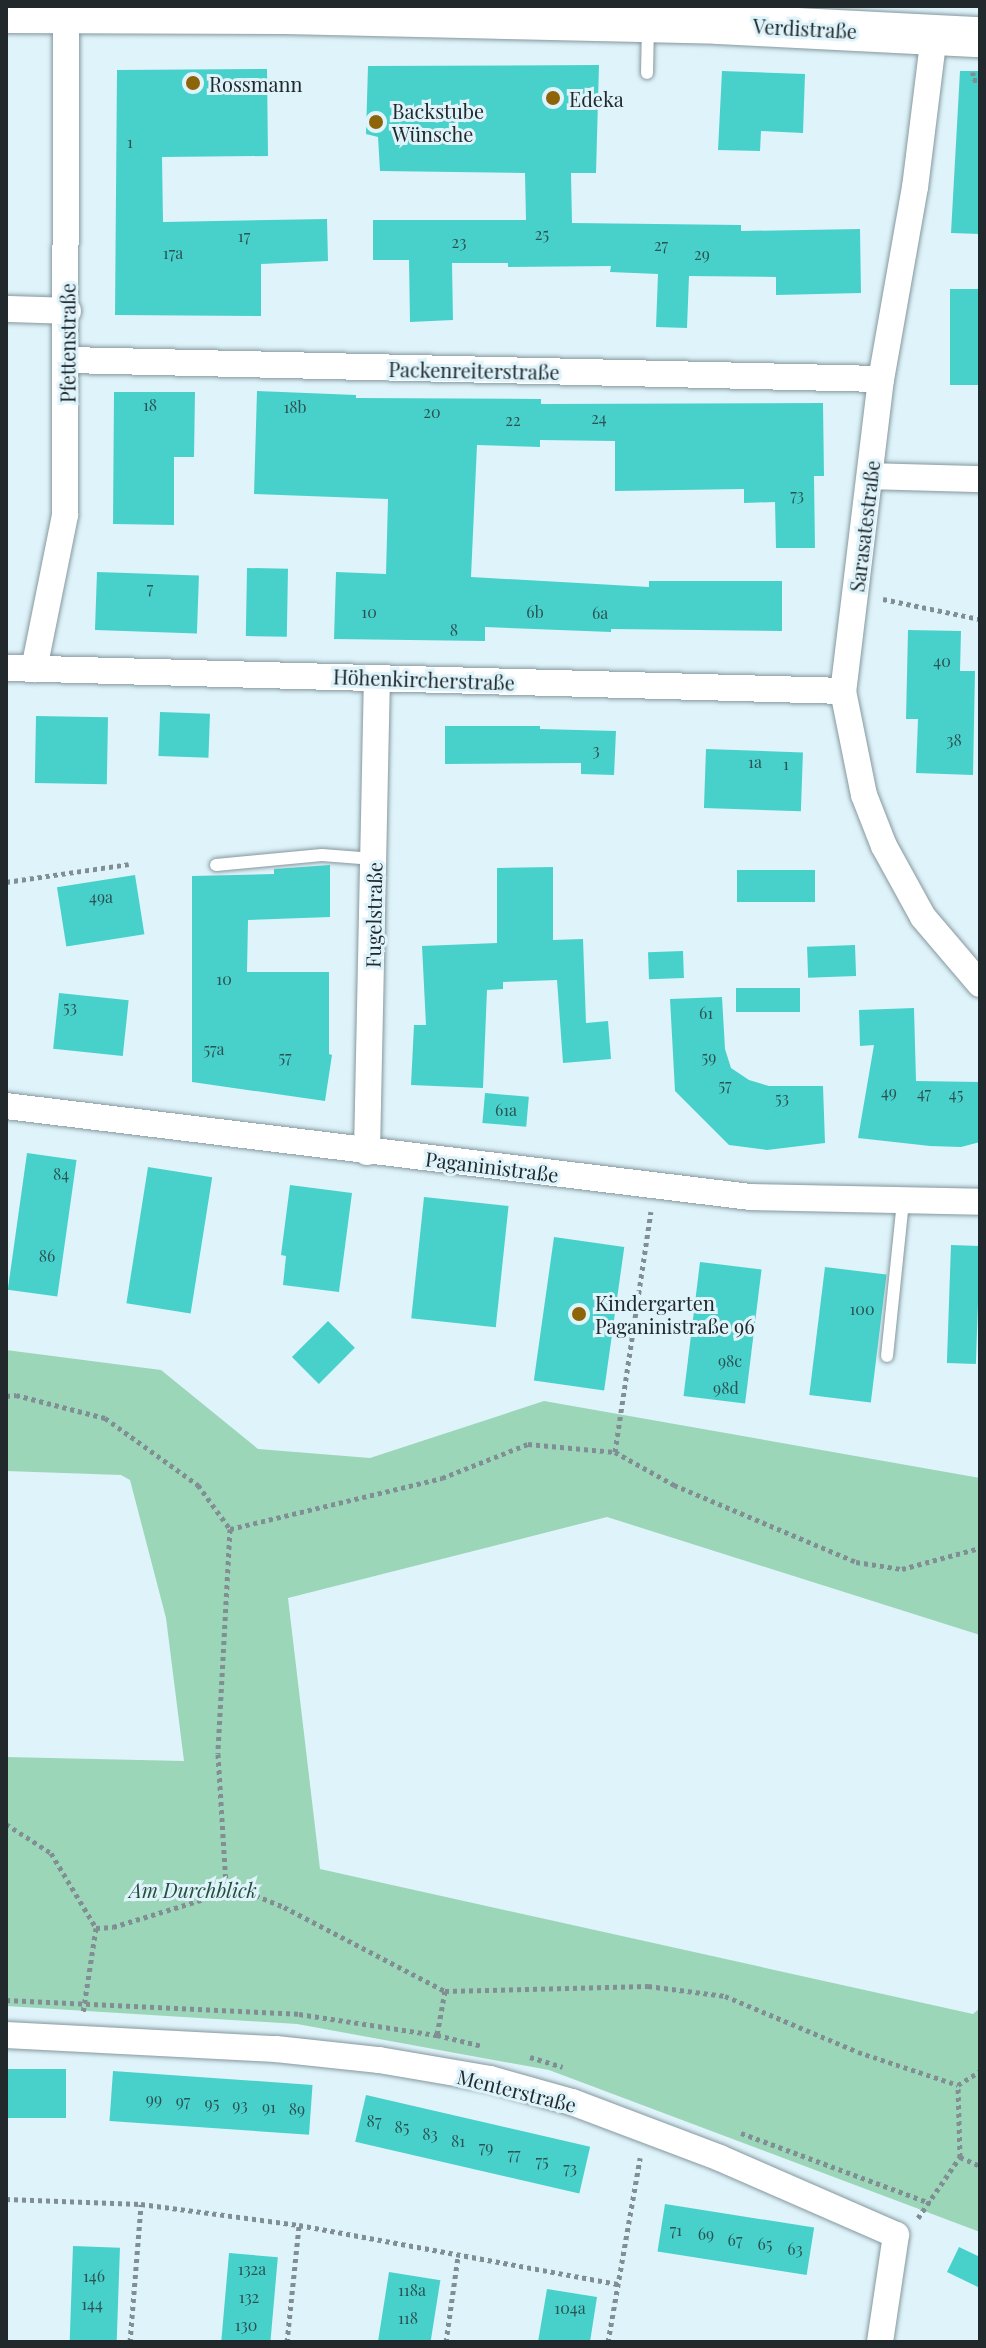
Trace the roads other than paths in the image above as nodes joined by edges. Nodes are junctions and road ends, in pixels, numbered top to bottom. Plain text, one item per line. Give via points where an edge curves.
1 (404, 12) edge
2 (6, 13) edge
3 (66, 13) junction
4 (582, 14) edge
5 (718, 15) edge
6 (648, 23) junction
7 (934, 35) junction
8 (980, 37) edge
9 (647, 73) dead end
10 (6, 309) edge
11 (68, 311) junction
12 (68, 360) junction
13 (881, 379) junction
14 (870, 476) junction
15 (980, 479) edge
16 (6, 668) edge
17 (34, 669) junction
18 (377, 678) junction
19 (843, 691) junction
20 (374, 859) junction
21 (216, 865) dead end
22 (980, 984) edge
23 (6, 1106) edge
24 (367, 1152) junction
25 (903, 1200) junction
26 (980, 1202) edge
27 (887, 1356) dead end
28 (6, 2035) edge
29 (880, 2342) edge

1 - 3 main road, Verdistraße
1 - 4 main road, Verdistraße
2 - 3 main road, Verdistraße
3 - 11 street, Pfettenstraße
4 - 6 main road, Verdistraße
5 - 6 main road, Verdistraße
5 - 7 main road, Verdistraße
6 - 9 lane
7 - 8 main road, Verdistraße
7 - 13 street, Sarasatestraße via 915,187
10 - 11 street
11 - 12 street, Pfettenstraße
12 - 13 street, Packenreiterstraße
12 - 17 street, Pfettenstraße via 65,515
13 - 14 street, Sarasatestraße
14 - 15 street
14 - 19 street, Sarasatestraße
16 - 17 street, Höhenkircherstraße
17 - 18 street, Höhenkircherstraße
18 - 19 street, Höhenkircherstraße
18 - 20 street, Fugelstraße
19 - 22 street, Sarasatestraße via 864,795 884,846 923,917
20 - 21 lane via 322,855
20 - 24 street, Fugelstraße
23 - 24 street, Paganinistraße
24 - 25 street, Paganinistraße via 750,1197
25 - 26 street, Paganinistraße
25 - 27 lane
28 - 29 street, Menterstraße via 276,2049 379,2060 490,2079 572,2102 720,2158 896,2235

